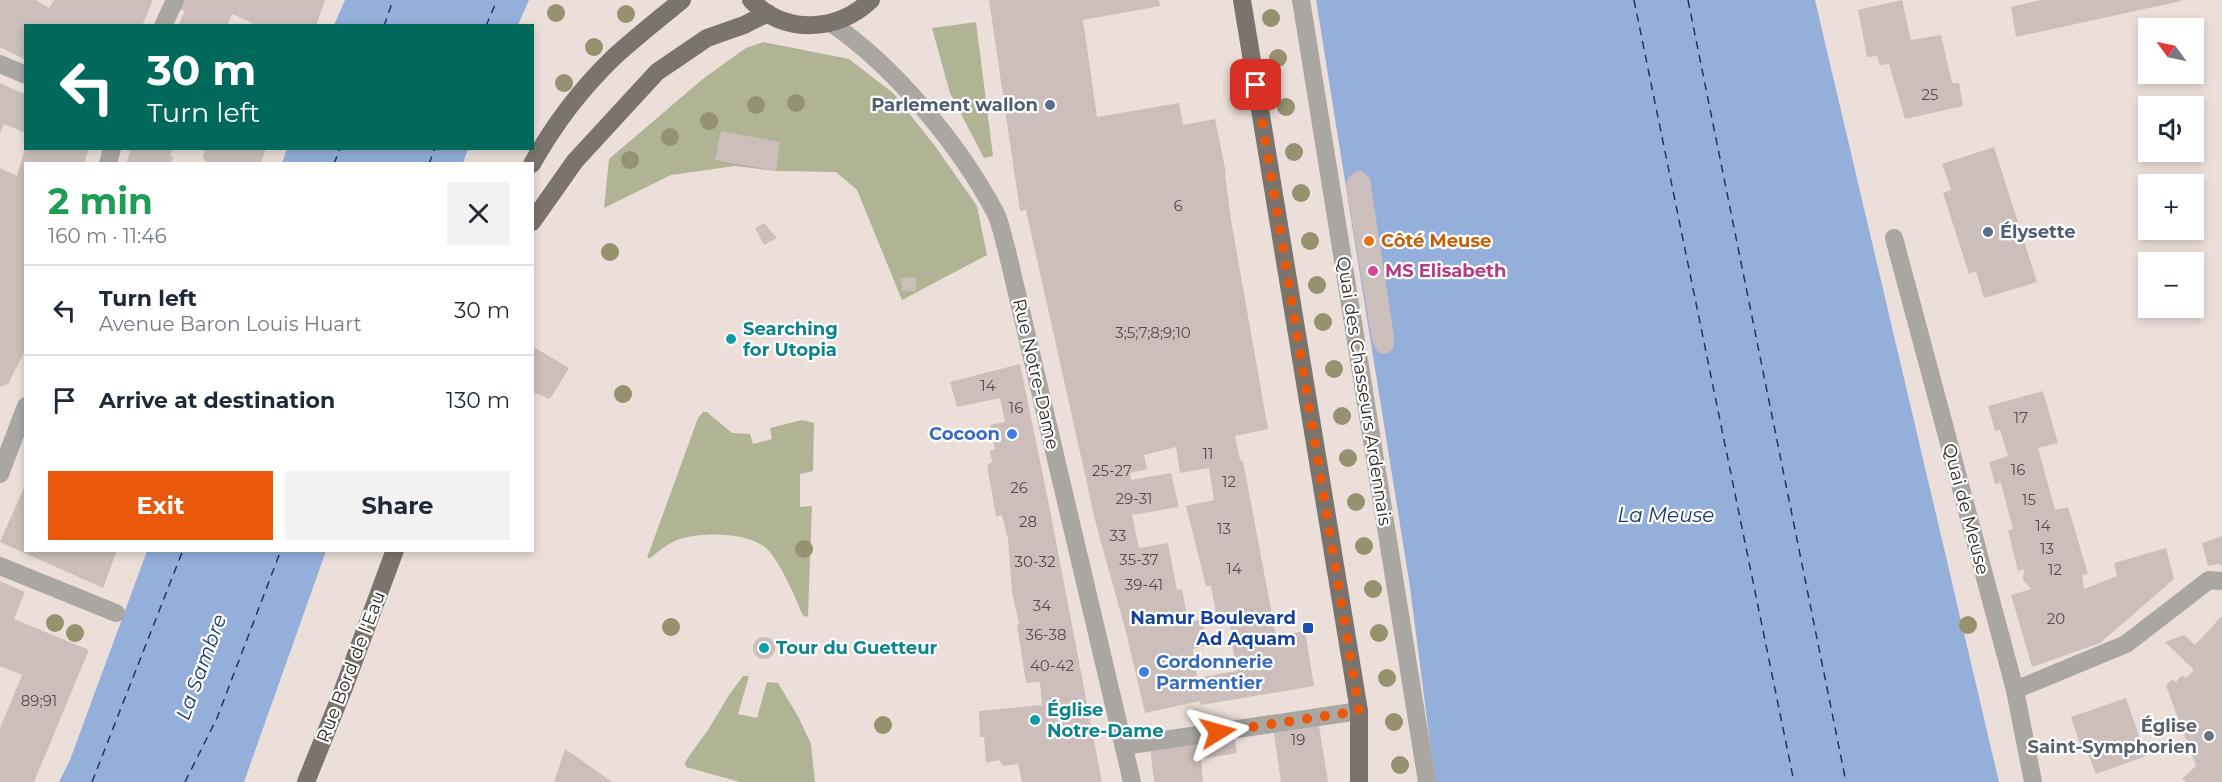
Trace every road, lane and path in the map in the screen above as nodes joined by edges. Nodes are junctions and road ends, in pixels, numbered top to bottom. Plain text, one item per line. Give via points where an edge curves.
1 (175, 0) edge
2 (682, 0) edge
3 (751, 0) edge
4 (871, 0) edge
5 (1242, 0) edge
6 (1301, 0) edge
7 (768, 13) junction
8 (831, 23) junction
9 (164, 24) edge
10 (0, 64) edge
11 (24, 74) edge
12 (533, 162) edge
13 (534, 219) edge
14 (1894, 237) dead end
15 (24, 408) edge
16 (7, 427) edge
17 (0, 474) edge
18 (394, 552) edge
19 (0, 566) edge
20 (2222, 581) edge
21 (116, 613) dead end
22 (2015, 690) junction
23 (1359, 711) junction
24 (1124, 746) junction
25 (306, 782) edge
26 (1132, 782) edge
27 (1359, 782) edge
28 (1427, 782) edge
29 (2033, 782) edge

1 - 9 street
2 - 12 main road via 605,67
3 - 7 main road
4 - 8 main road via 848,17
5 - 23 main road
6 - 28 street, Quai des Chasseurs Ardennais
7 - 8 main road via 792,24
7 - 13 main road via 707,38 657,72 575,161
8 - 24 street, Rue Notre-Dame via 856,41 900,84 949,140 996,213
10 - 11 street
14 - 22 street, Quai de Meuse
15 - 16 street
16 - 17 street
18 - 25 main road, Rue Bord de l'Eau
19 - 21 street
20 - 22 street via 2209,580 2126,644
22 - 29 street, Quai de Meuse
23 - 24 street
23 - 27 main road
24 - 26 street, Rue Notre-Dame

